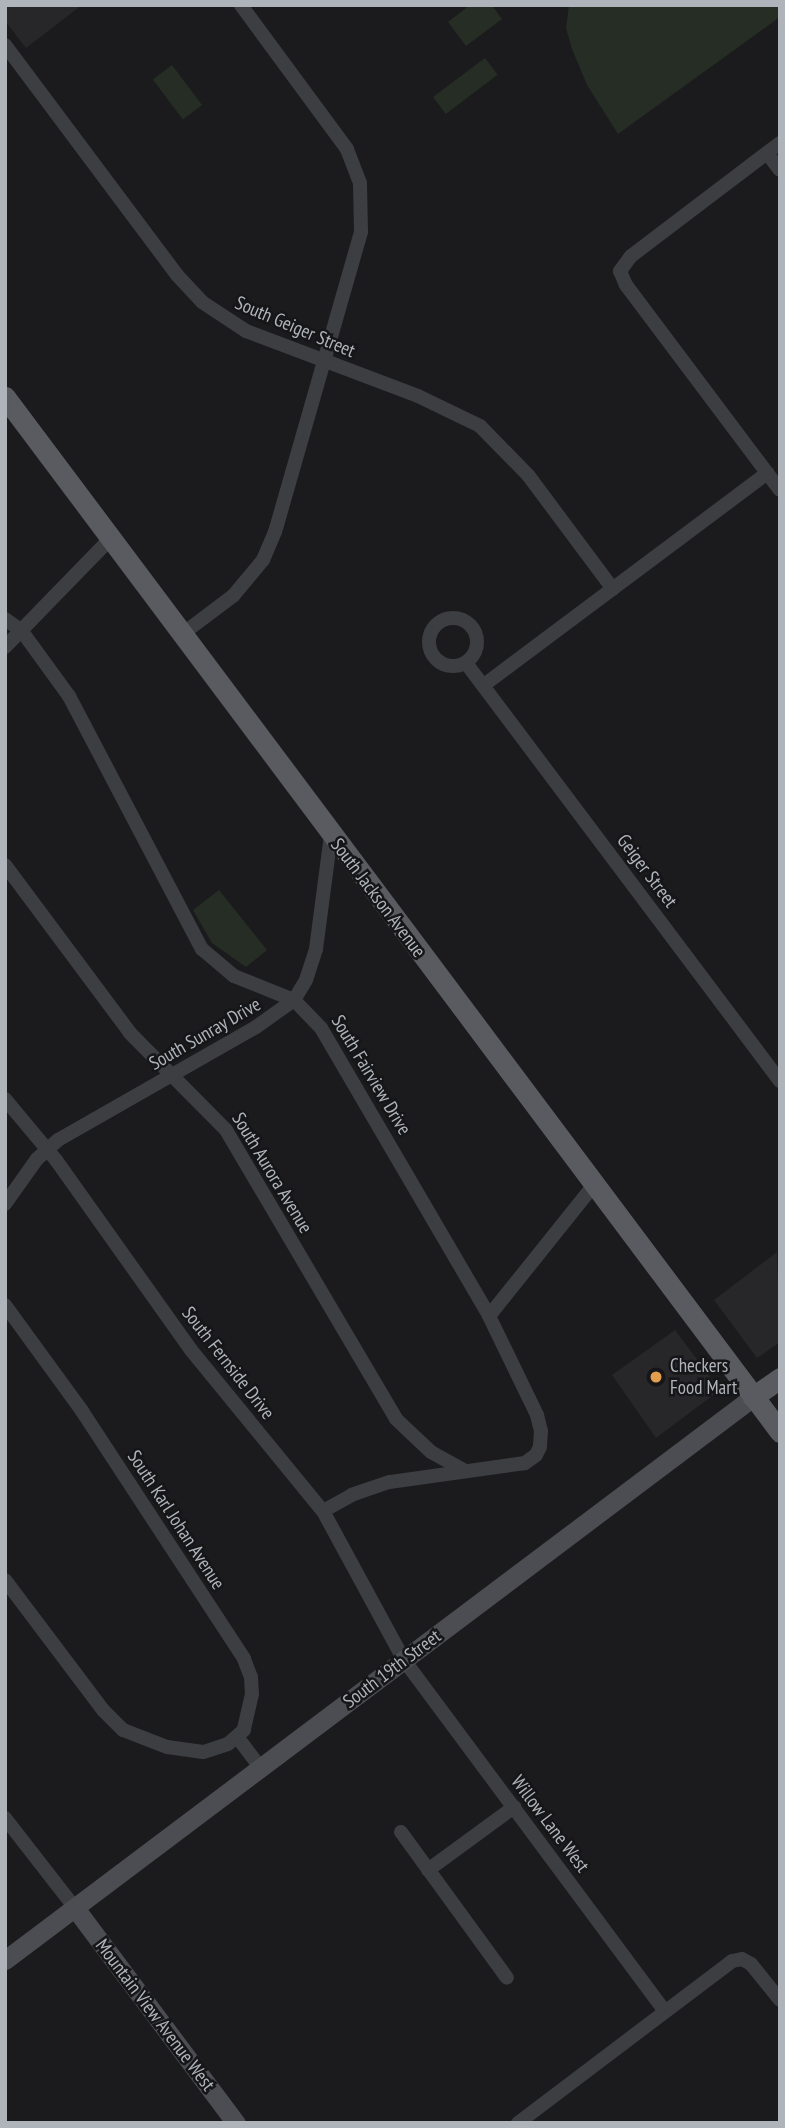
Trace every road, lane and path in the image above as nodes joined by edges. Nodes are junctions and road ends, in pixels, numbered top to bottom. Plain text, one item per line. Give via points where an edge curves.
1 (241, 5) edge
2 (5, 45) edge
3 (780, 143) edge
4 (767, 153) junction
5 (780, 170) edge
6 (325, 363) junction
7 (5, 397) edge
8 (767, 473) junction
9 (780, 490) edge
10 (110, 539) junction
11 (612, 589) junction
12 (5, 619) edge
13 (21, 630) junction
14 (181, 635) junction
15 (5, 647) edge
16 (466, 663) dead end
17 (484, 685) junction
18 (331, 835) junction
19 (5, 865) edge
20 (294, 1000) junction
21 (172, 1076) junction
22 (780, 1081) edge
23 (5, 1099) edge
24 (48, 1150) junction
25 (593, 1186) junction
26 (5, 1204) edge
27 (5, 1305) edge
28 (489, 1316) junction
29 (780, 1378) edge
30 (753, 1397) junction
31 (780, 1432) edge
32 (468, 1472) junction
33 (323, 1511) junction
34 (5, 1580) edge
35 (404, 1660) junction
36 (238, 1738) junction
37 (261, 1768) junction
38 (513, 1807) junction
39 (5, 1818) edge
40 (401, 1832) dead end
41 (428, 1870) junction
42 (75, 1908) junction
43 (5, 1960) edge
44 (507, 1978) dead end
45 (780, 2000) edge
46 (665, 2011) junction
47 (236, 2123) edge
48 (518, 2123) edge

1 - 6 street via 337,134 360,183 361,232
2 - 6 street, South Geiger Street via 195,295 246,331
3 - 4 street
4 - 5 street
4 - 8 street via 631,256 620,271
6 - 11 street, South Geiger Street via 436,404 480,426 528,475
6 - 14 street via 263,560 233,596
7 - 10 main road, South Jackson Avenue
8 - 9 street
8 - 11 street
10 - 13 street
10 - 14 main road, South Jackson Avenue
11 - 17 street
12 - 13 street, South Fairview Drive
13 - 15 street
13 - 20 street, South Fairview Drive via 69,696 202,949 234,976
14 - 18 main road, South Jackson Avenue
16 - 17 street, Geiger Street
17 - 22 street, Geiger Street
18 - 20 street, South Sunray Drive via 316,949
18 - 25 main road, South Jackson Avenue
19 - 21 street, South Aurora Avenue via 102,999
20 - 21 street, South Sunray Drive
20 - 28 street, South Fairview Drive via 312,1017 343,1062
21 - 24 street, South Sunray Drive
21 - 32 street, South Aurora Avenue via 232,1137 396,1419 431,1452
23 - 24 street, South Fernside Drive
24 - 26 street, South Sunray Drive
24 - 33 street, South Fernside Drive via 191,1350
25 - 28 street
25 - 30 main road, South Jackson Avenue
27 - 36 street, South Karl Johan Avenue via 82,1411 244,1659 253,1694 249,1717
28 - 32 street, South Fairview Drive via 540,1425 540,1447 529,1461
29 - 30 main road, South 19th Street
30 - 31 main road, South Jackson Avenue
30 - 35 street, South 19th Street
32 - 33 street via 389,1482 352,1494
33 - 35 street, South Fernside Drive
34 - 36 street via 123,1730 156,1744 203,1752
35 - 37 street, South 19th Street
35 - 38 street, Willow Lane West
36 - 37 street
37 - 42 street, South 19th Street
38 - 41 street
38 - 46 street, Willow Lane West
39 - 42 street
40 - 41 street
41 - 44 street
42 - 43 street, South 19th Street
42 - 47 street, Mountain View Avenue West
45 - 46 street via 745,1960 728,1964
46 - 48 street

